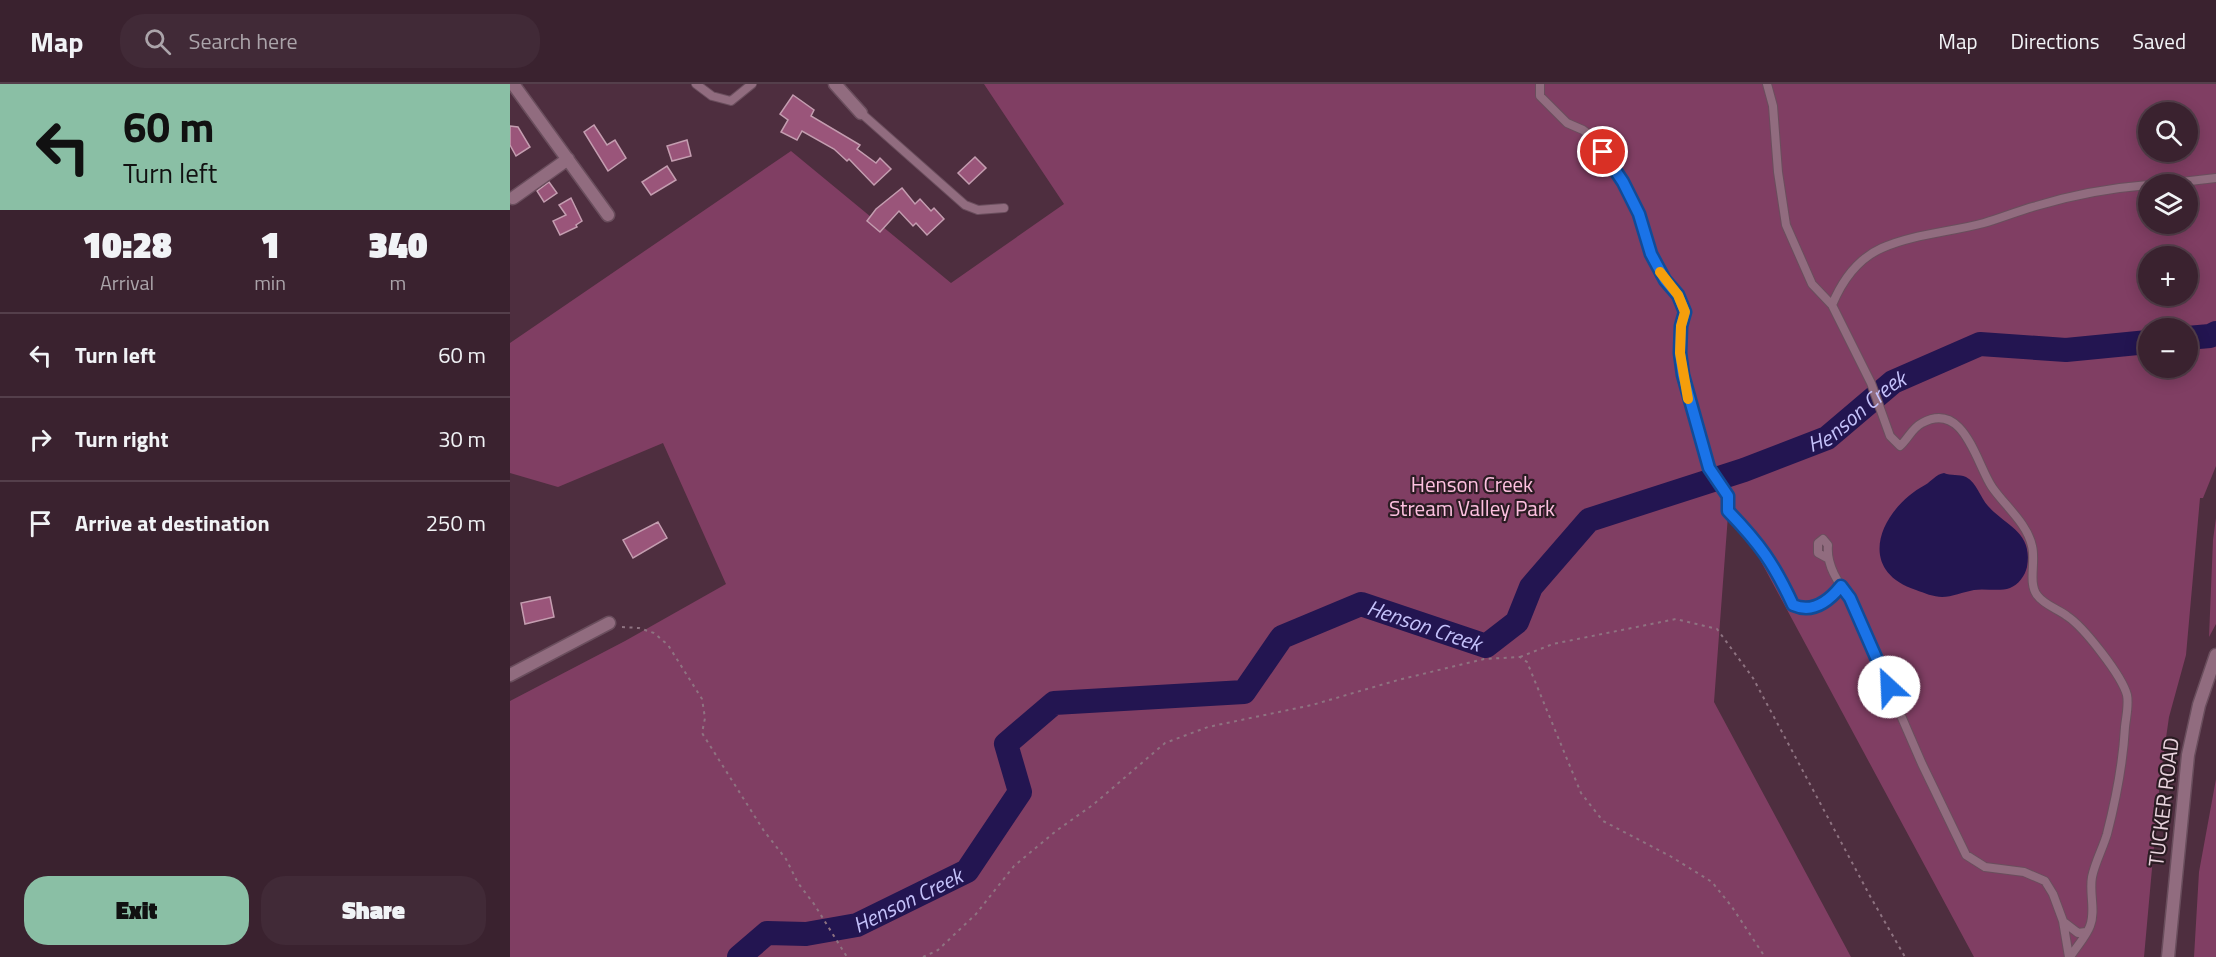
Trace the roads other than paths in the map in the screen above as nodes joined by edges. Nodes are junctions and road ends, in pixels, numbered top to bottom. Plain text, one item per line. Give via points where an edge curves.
1 (513, 84) edge
2 (696, 84) edge
3 (752, 84) edge
4 (835, 84) edge
5 (1540, 84) edge
6 (1767, 84) edge
7 (861, 113) joint
8 (568, 159) junction
9 (2216, 178) edge
10 (2198, 180) edge
11 (2138, 187) edge
12 (513, 198) dead end
13 (1004, 208) dead end
14 (608, 215) dead end
15 (1832, 305) junction
16 (1827, 558) dead end
17 (1841, 586) junction
18 (609, 622) road end
19 (2216, 655) edge
20 (512, 670) edge
21 (2063, 921) junction
22 (2086, 932) junction
23 (2070, 957) edge
24 (2168, 957) edge

1 - 8 street
2 - 3 lane via 712,96 731,101
4 - 7 street
5 - 17 lane via 1540,96 1567,123 1594,138 1623,182 1639,214 1651,254 1678,295 1685,312 1680,353 1683,375 1709,468 1728,496 1728,511 1767,555 1793,605 1807,609 1823,604
6 - 15 lane via 1773,106 1786,225 1812,284
7 - 13 lane via 965,205 978,210
8 - 12 street
8 - 14 street
9 - 10 lane
11 - 15 lane via 2038,205 1881,249 1848,274
15 - 22 lane via 1864,368 1890,436 1900,446 1922,423 1936,419 1957,425 1967,435 1991,486 2027,532 2037,595 2083,630 2127,695 2125,745 2106,836 2092,876 2092,917
16 - 17 lane
17 - 21 lane via 1850,598 1966,855 1985,867 2038,877 2049,886
18 - 20 street
19 - 24 street, TUCKER ROAD via 2188,755
21 - 22 lane via 2073,931
21 - 23 lane
22 - 23 lane

